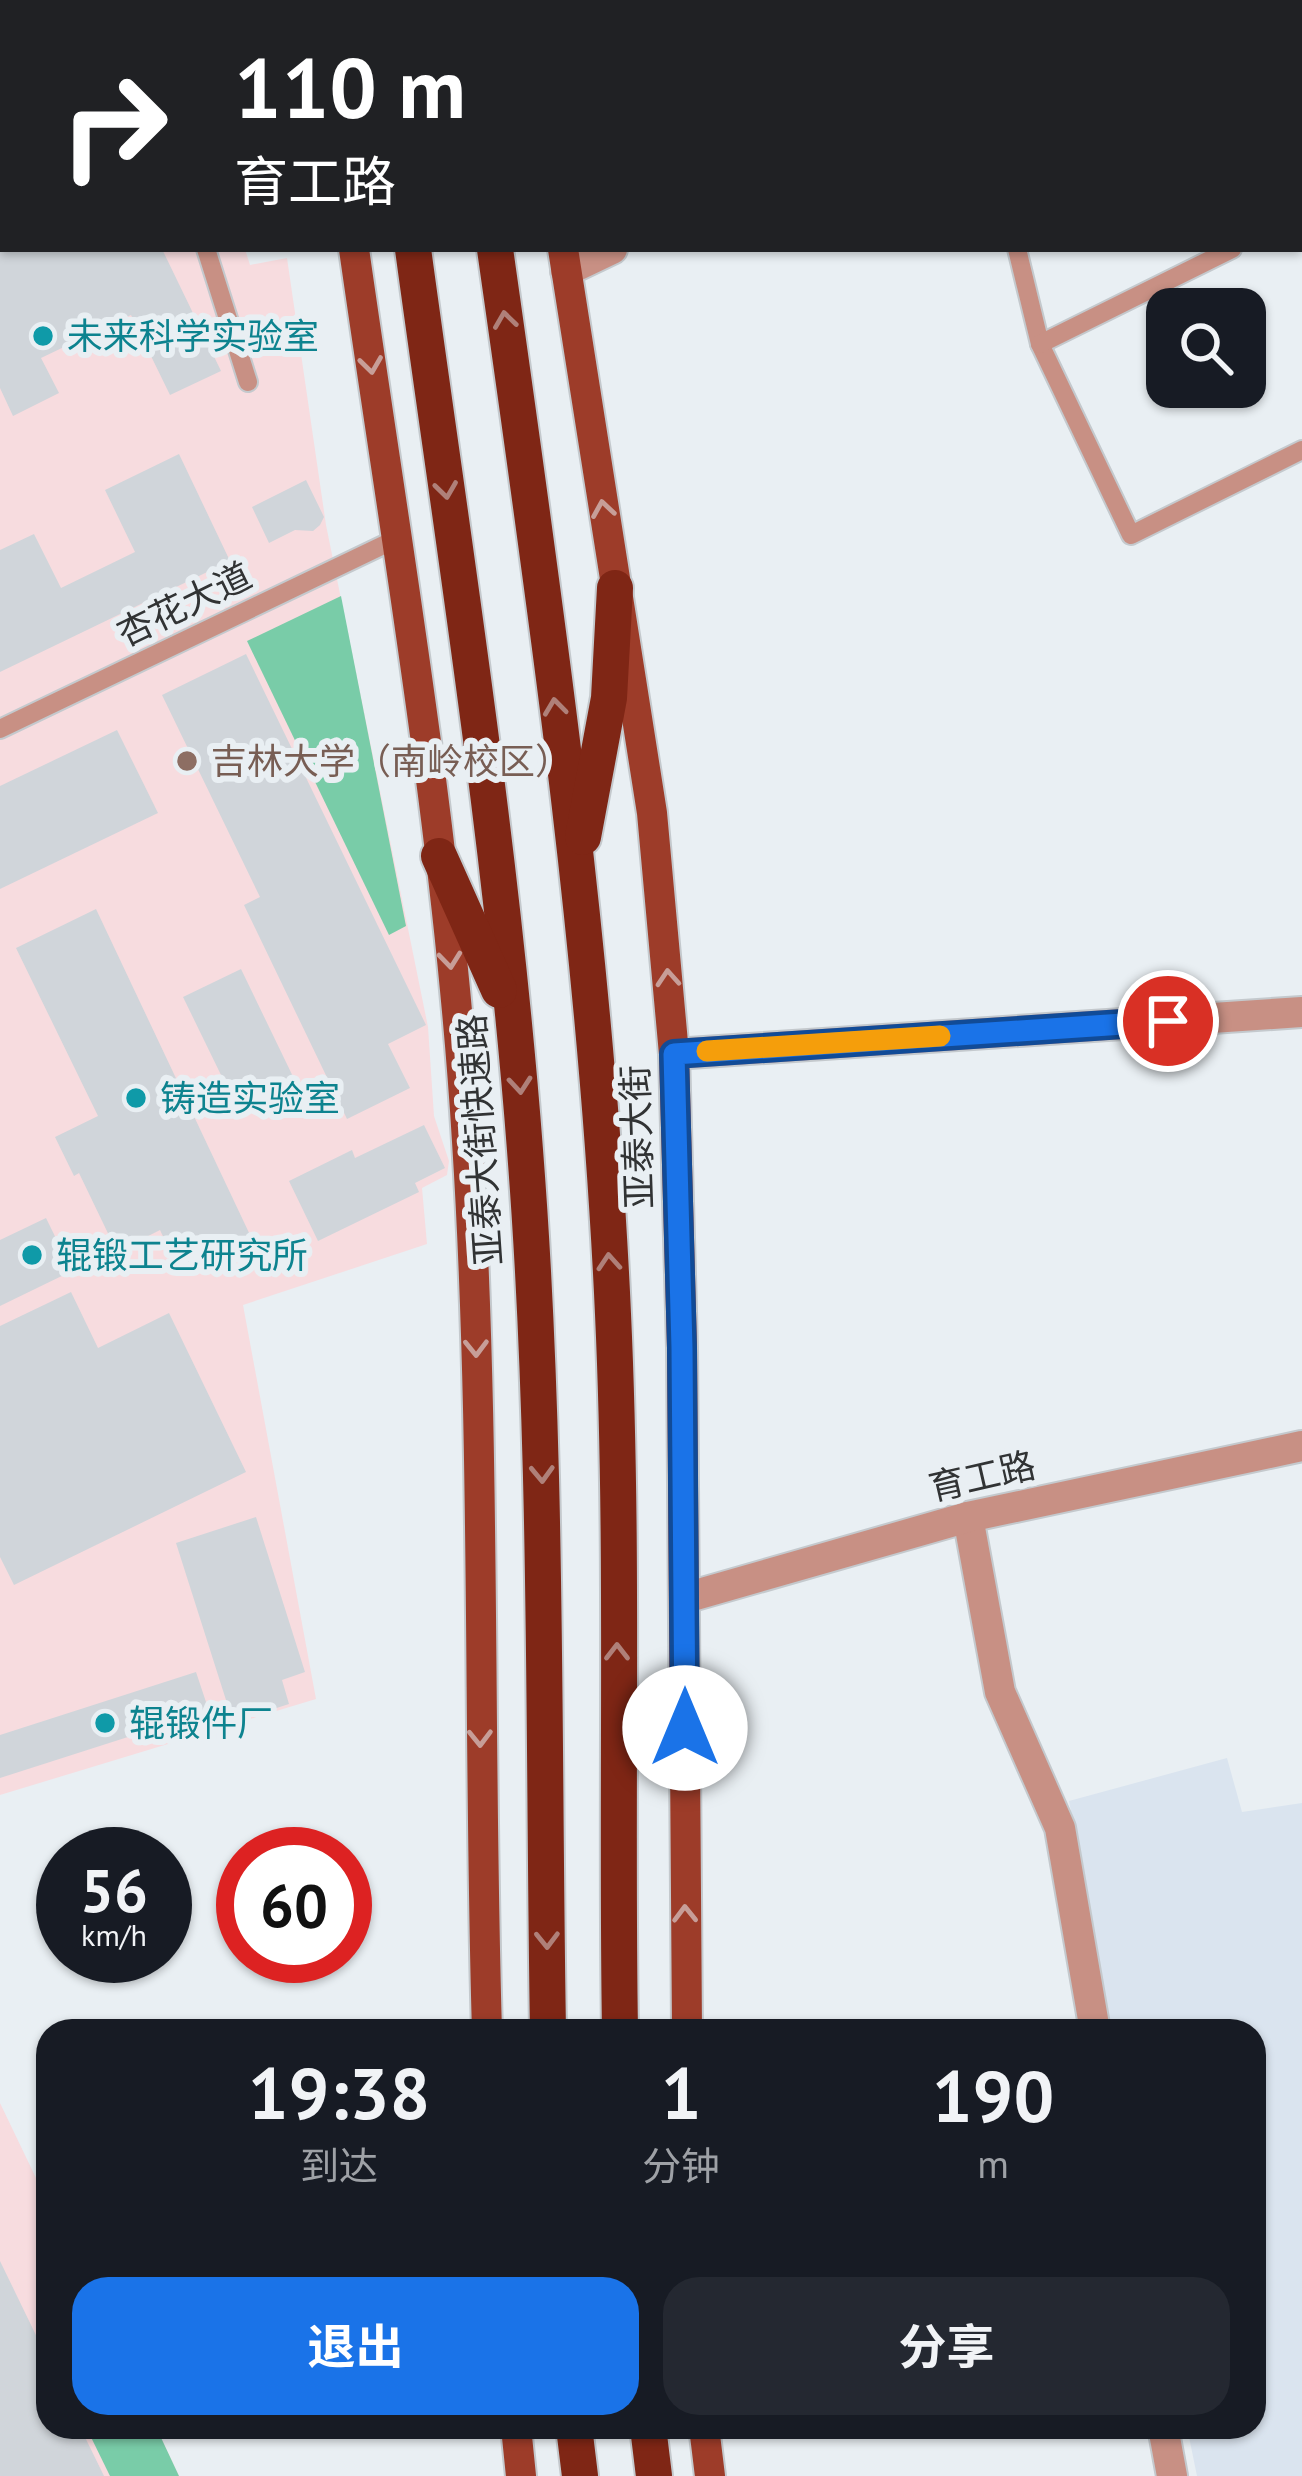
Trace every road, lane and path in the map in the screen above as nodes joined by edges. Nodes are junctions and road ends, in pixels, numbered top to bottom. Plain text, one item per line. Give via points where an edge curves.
1 (207, 252) edge
2 (354, 252) edge
3 (412, 252) edge
4 (495, 252) edge
5 (600, 252) edge
6 (1018, 252) edge
7 (1226, 252) edge
8 (565, 260) edge
9 (1040, 344) junction
10 (248, 382) dead end
11 (1302, 451) edge
12 (396, 539) junction
13 (615, 588) junction
14 (0, 729) edge
15 (439, 856) junction
16 (576, 876) junction
17 (1302, 1012) edge
18 (514, 1023) junction
19 (674, 1054) junction
20 (1302, 1446) edge
21 (968, 1517) junction
22 (685, 1598) junction
23 (488, 2019) edge
24 (548, 2019) edge
25 (620, 2019) edge
26 (687, 2019) edge
27 (1093, 2019) edge
28 (517, 2439) edge
29 (575, 2439) edge
30 (649, 2439) edge
31 (705, 2439) edge
32 (1165, 2439) edge
33 (521, 2476) edge
34 (580, 2476) edge
35 (654, 2476) edge
36 (710, 2476) edge
37 (1172, 2476) edge

1 - 10 lane
2 -> 12 main road
3 -> 18 highway, 亚泰大街快速路
16 -> 4 highway
5 - 8 street
6 - 9 lane
7 - 9 lane
13 -> 8 main road, 亚泰大街
9 - 11 lane via 1132,535
12 - 14 lane, 杏花大道
12 - 15 main road
13 - 16 highway via 609,698
19 -> 13 main road, 亚泰大街 via 652,813
15 - 18 highway
15 -> 23 main road via 476,1317
25 -> 16 highway via 613,1315
17 - 19 street
18 -> 24 highway, 亚泰大街快速路 via 539,1378
19 - 22 main road, 亚泰大街
20 - 21 street, 育工路
21 - 22 street, 育工路
21 - 27 street via 1000,1692 1060,1828
26 -> 22 main road, 亚泰大街
28 - 33 main road
29 - 34 highway
30 - 35 highway
31 - 36 main road
32 - 37 street

